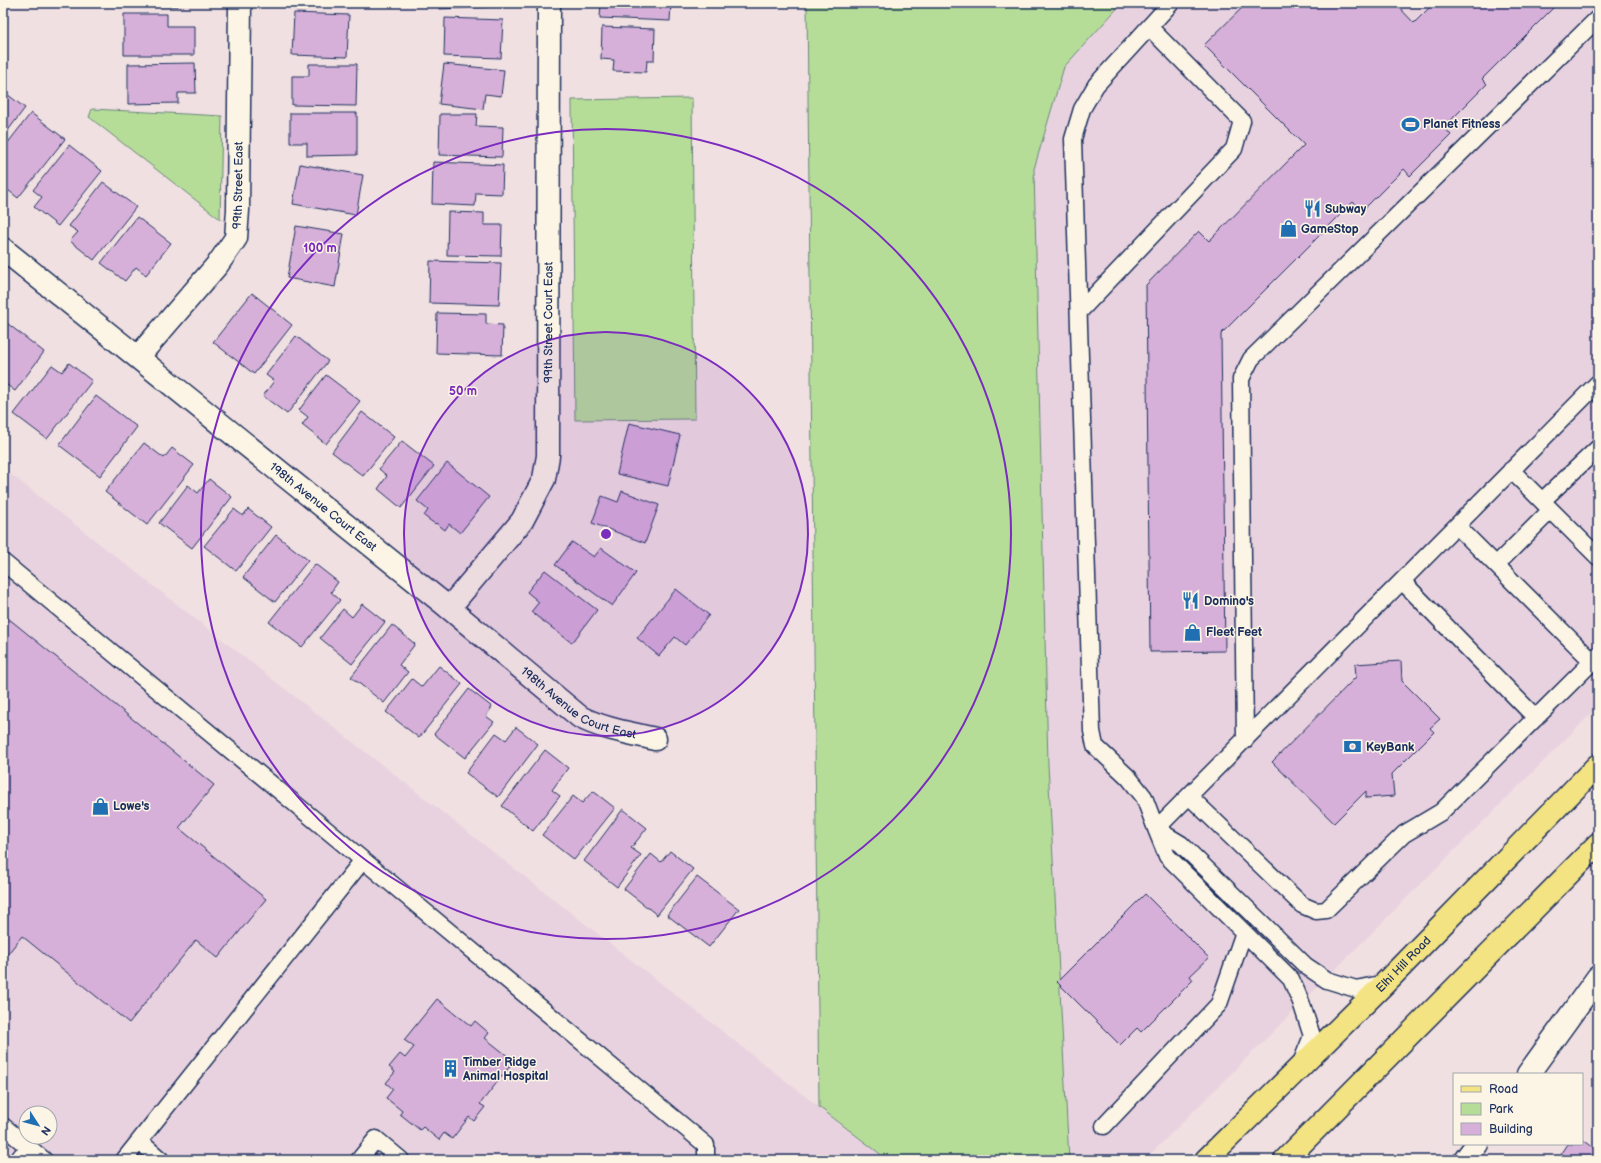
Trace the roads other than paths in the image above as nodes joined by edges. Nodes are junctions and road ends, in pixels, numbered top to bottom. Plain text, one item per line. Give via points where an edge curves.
1 (240, 3) edge
2 (549, 3) edge
3 (1171, 3) edge
4 (1598, 18) edge
5 (1149, 27) junction
6 (3, 249) edge
7 (1079, 312) junction
8 (138, 357) junction
9 (1598, 383) edge
10 (1598, 448) edge
11 (1511, 470) junction
12 (1547, 506) junction
13 (1457, 526) junction
14 (1598, 557) edge
15 (3, 562) edge
16 (1496, 565) junction
17 (1402, 581) junction
18 (449, 608) junction
19 (1595, 659) edge
20 (1536, 718) junction
21 (655, 740) dead end
22 (1245, 740) junction
23 (1598, 765) edge
24 (1189, 796) junction
25 (1156, 829) junction
26 (1598, 844) edge
27 (363, 860) junction
28 (1244, 932) junction
29 (1598, 977) edge
30 (1385, 983) junction
31 (1298, 1070) junction
32 (1529, 1073) edge
33 (3, 1126) edge
34 (1104, 1126) dead end
35 (139, 1142) junction
36 (1476, 1145) edge
37 (28, 1147) junction
38 (18, 1160) edge
39 (44, 1160) edge
40 (124, 1160) edge
41 (161, 1160) edge
42 (359, 1160) edge
43 (401, 1160) edge
44 (706, 1160) edge
45 (1206, 1160) edge
46 (1285, 1160) edge
47 (1465, 1160) edge

1 - 8 street, 99th Street East via 236,238 218,264
2 - 18 street, 99th Street Court East via 548,456 544,479 522,521
3 - 5 lane
4 - 22 lane via 1251,359 1242,379
5 - 7 lane via 1096,85 1082,109 1073,139
5 - 7 lane via 1242,121 1234,149
6 - 8 street, 198th Avenue Court East
7 - 25 lane via 1092,731 1095,746 1129,778 1144,797
8 - 18 street, 198th Avenue Court East
9 - 11 lane
10 - 12 lane
11 - 12 lane
11 - 13 lane
12 - 14 lane
12 - 16 lane
13 - 16 lane
13 - 17 lane
15 - 27 lane
16 - 19 lane
17 - 20 lane
17 - 22 lane
18 - 21 street, 198th Avenue Court East via 580,717 596,724
19 - 20 lane
20 - 24 lane via 1441,812 1404,834 1326,910 1316,911 1302,905
22 - 24 lane
23 - 30 main road, Elhi Hill Road
24 - 25 lane
25 - 28 lane via 1167,856
25 - 30 lane via 1180,844 1306,966 1327,980 1356,989
26 - 46 main road
27 - 35 lane
27 - 44 lane via 706,1145
28 - 31 lane via 1291,979 1302,1002 1312,1036
28 - 34 lane via 1219,1004
29 - 32 street
30 - 31 main road, Elhi Hill Road
31 - 45 main road, Elhi Hill Road
33 - 37 lane
35 - 40 lane
35 - 41 lane
36 - 47 street
37 - 38 lane
37 - 39 lane
42 - 43 lane via 376,1140

